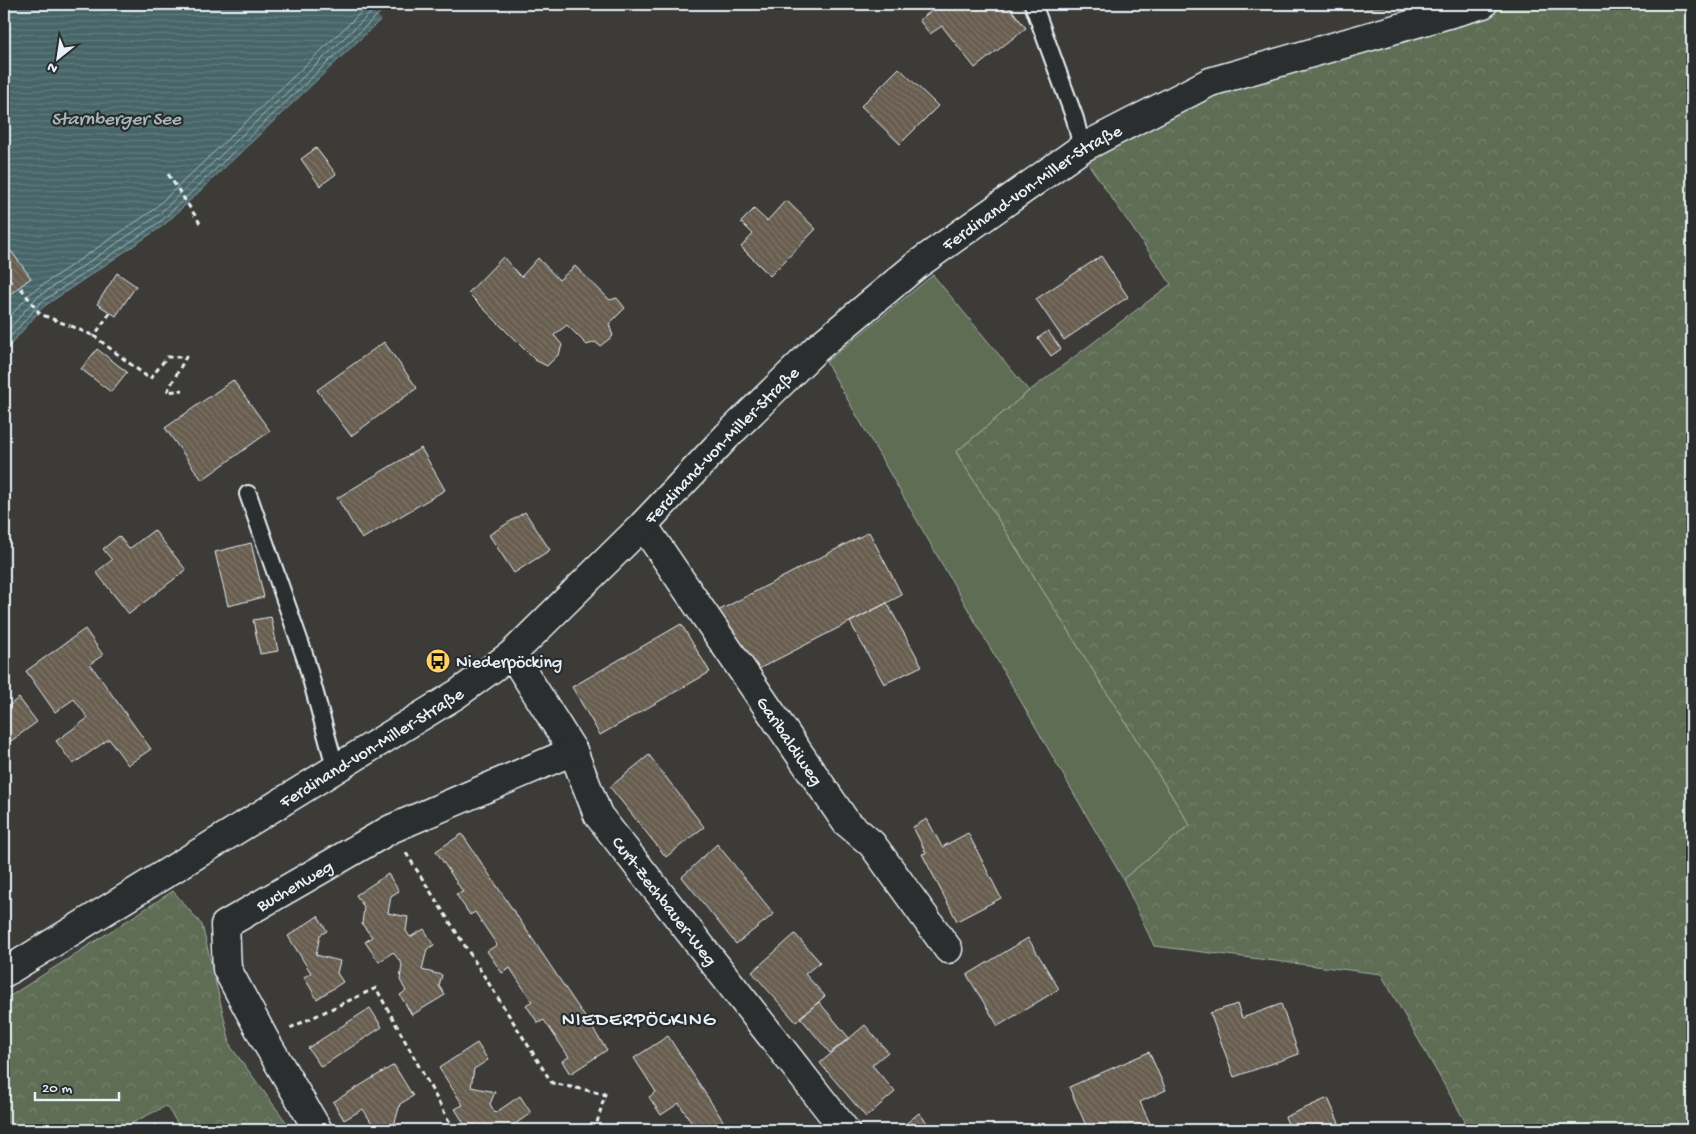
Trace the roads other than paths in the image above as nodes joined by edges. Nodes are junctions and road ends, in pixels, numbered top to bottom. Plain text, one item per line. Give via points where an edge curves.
1 (1033, 4) edge
2 (1483, 4) edge
3 (1082, 148) junction
4 (248, 494) dead end
5 (643, 525) junction
6 (512, 654) junction
7 (573, 751) junction
8 (336, 770) junction
9 (948, 949) dead end
10 (4, 973) edge
11 (318, 1130) edge
12 (845, 1130) edge

1 - 3 lane via 1075,119
2 - 3 main road, Ferdinand-von-Miller-Straße via 1210,82
3 - 5 main road, Ferdinand-von-Miller-Straße via 918,264 816,349
4 - 8 lane via 305,657
5 - 6 main road, Ferdinand-von-Miller-Straße
5 - 9 main road, Garibaldiweg via 846,822 872,844
6 - 7 main road, Curt-Zechbauer-Weg
6 - 8 main road, Ferdinand-von-Miller-Straße via 457,694
7 - 11 main road, Buchenweg via 391,829 225,925 227,969
7 - 12 main road, Curt-Zechbauer-Weg via 598,815
8 - 10 main road, Ferdinand-von-Miller-Straße

